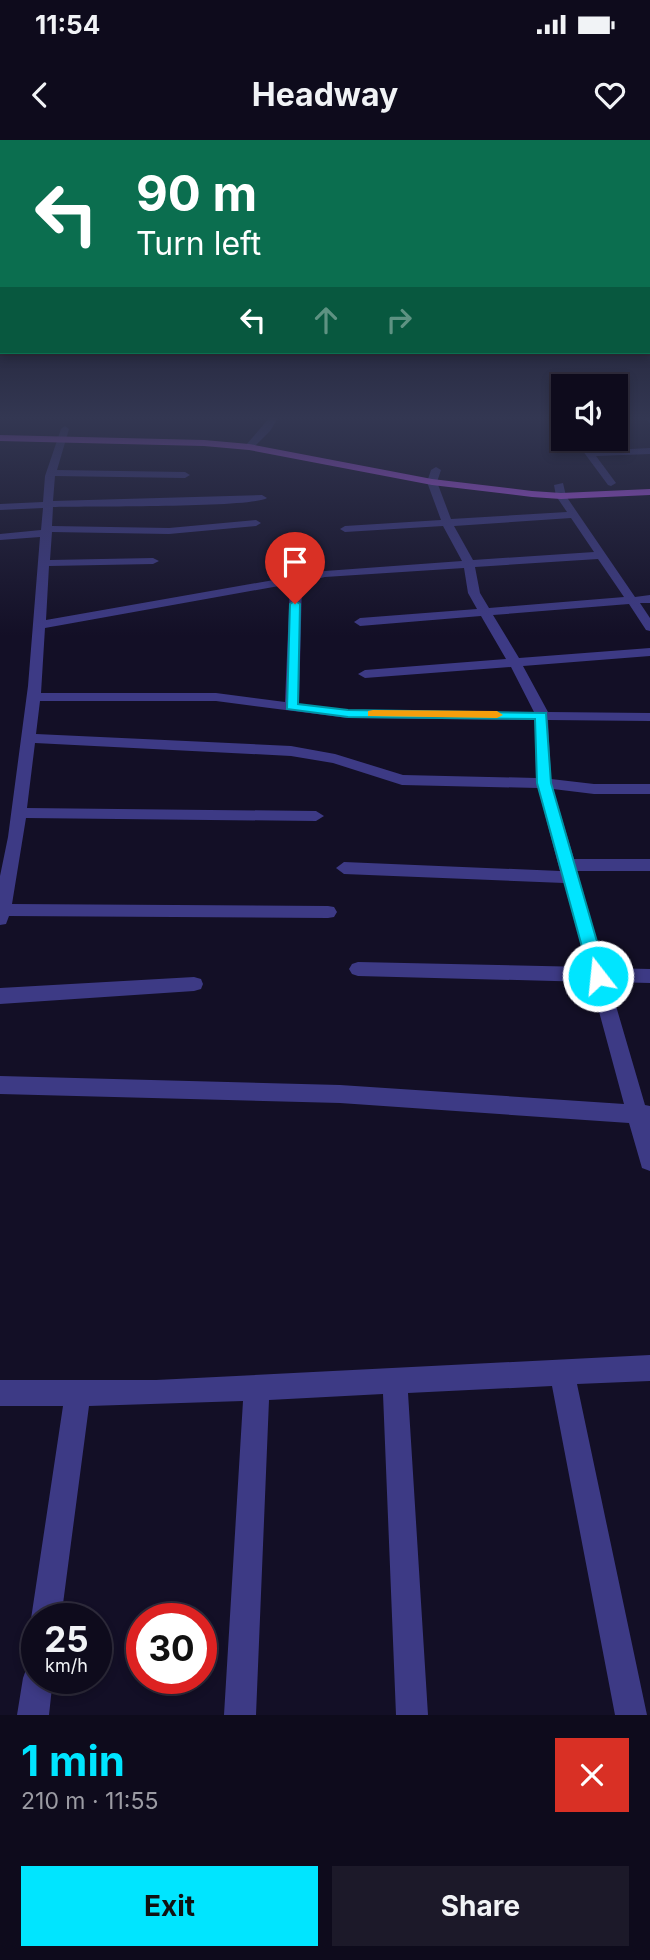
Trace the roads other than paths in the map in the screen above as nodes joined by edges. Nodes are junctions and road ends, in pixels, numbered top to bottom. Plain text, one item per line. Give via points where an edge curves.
1 (50, 490) edge
2 (439, 490) edge
3 (556, 490) edge
4 (557, 490) edge
5 (560, 490) junction
6 (564, 490) edge
7 (650, 492) edge
8 (262, 498) dead end
9 (49, 504) junction
10 (0, 507) edge
11 (575, 515) junction
12 (256, 523) dead end
13 (447, 523) junction
14 (345, 528) dead end
15 (47, 531) junction
16 (0, 537) edge
17 (602, 555) junction
18 (153, 561) dead end
19 (469, 562) junction
20 (45, 563) junction
21 (296, 579) junction
22 (650, 599) edge
23 (632, 600) junction
24 (485, 612) junction
25 (360, 622) dead end
26 (40, 625) junction
27 (650, 627) edge
28 (650, 652) edge
29 (516, 664) junction
30 (365, 674) dead end
31 (33, 697) junction
32 (292, 706) junction
33 (542, 715) junction
34 (650, 717) edge
35 (28, 738) junction
36 (544, 783) junction
37 (650, 789) edge
38 (19, 813) junction
39 (316, 816) dead end
40 (650, 865) edge
41 (344, 868) dead end
42 (569, 871) junction
43 (328, 912) dead end
44 (1, 914) edge
45 (358, 969) dead end
46 (598, 976) junction
47 (650, 976) edge
48 (194, 984) dead end
49 (0, 996) edge
50 (0, 1085) edge
51 (644, 1115) edge
52 (650, 1161) edge
53 (650, 1368) edge
54 (562, 1371) junction
55 (395, 1380) junction
56 (257, 1388) junction
57 (0, 1393) edge
58 (78, 1394) junction
59 (48, 1603) edge
60 (36, 1694) edge
61 (33, 1715) edge
62 (240, 1715) edge
63 (412, 1715) edge
64 (631, 1715) edge

1 - 9 street
2 - 13 street
3 - 5 main road
4 - 5 main road
5 - 6 main road
5 - 7 main road
5 - 11 street
8 - 9 street
9 - 10 street
9 - 15 street
11 - 13 street
11 - 17 street
12 - 15 street via 169,531
13 - 14 street
13 - 19 street
15 - 16 street
15 - 20 street
17 - 19 street
17 - 23 street
18 - 20 street
19 - 21 street
19 - 24 street via 474,593
20 - 26 street
21 - 26 street
21 - 32 street
22 - 23 street
23 - 24 street
23 - 27 street
24 - 25 street
24 - 29 street
26 - 31 street
28 - 29 street
29 - 30 street
29 - 33 street
31 - 32 street via 216,697
31 - 35 street
32 - 33 street via 348,714
33 - 34 street
33 - 36 street
35 - 36 street via 291,751 402,780
35 - 38 street
36 - 37 street
36 - 42 street
38 - 39 street
38 - 44 street
40 - 42 street
41 - 42 street
42 - 46 street
43 - 44 street
45 - 46 street
46 - 47 street
46 - 51 street
48 - 49 street
50 - 51 street via 341,1094
51 - 52 street
53 - 54 street
54 - 55 street
54 - 64 street
55 - 56 street
55 - 63 street
56 - 58 street
56 - 62 street
57 - 58 street
58 - 59 street
60 - 61 street

